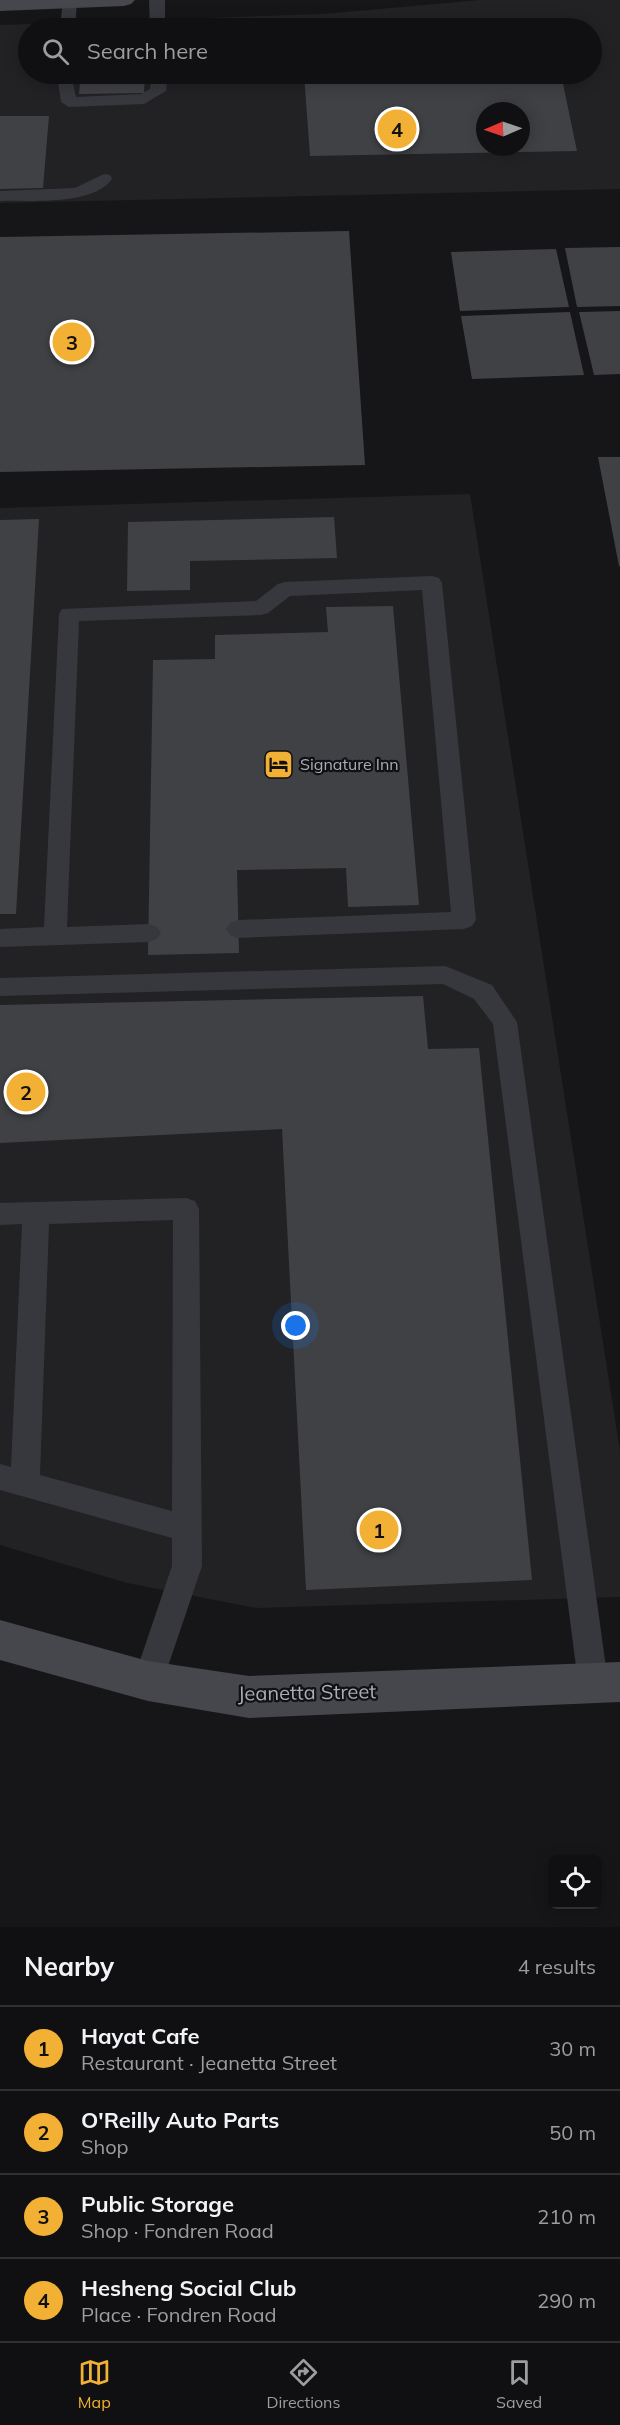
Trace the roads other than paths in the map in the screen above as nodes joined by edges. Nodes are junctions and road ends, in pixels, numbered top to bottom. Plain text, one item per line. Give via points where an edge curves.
1 (124, 0) edge
2 (157, 0) edge
3 (69, 2) junction
4 (0, 5) edge
5 (68, 18) edge
6 (158, 18) edge
7 (66, 84) edge
8 (159, 84) edge
9 (104, 178) dead end
10 (0, 196) edge
11 (238, 929) dead end
12 (149, 933) dead end
13 (55, 936) junction
14 (0, 938) edge
15 (0, 987) edge
16 (36, 1213) junction
17 (0, 1214) edge
18 (12, 1480) edge
19 (187, 1529) junction
20 (0, 1640) edge
21 (148, 1681) junction
22 (607, 1682) edge

1 - 3 street
2 - 6 lane
3 - 4 street
3 - 5 lane
7 - 8 lane via 69,102 144,99 158,92
9 - 10 lane via 77,193
11 - 13 lane via 464,920 432,583 285,589 261,608 69,614
12 - 13 lane
13 - 14 lane
15 - 22 lane via 445,975 483,992 505,1022
16 - 17 lane
16 - 18 lane
16 - 19 lane via 186,1209
18 - 19 lane
19 - 21 lane via 187,1566
20 - 21 street, Jeanetta Street
21 - 22 street, Jeanetta Street via 249,1697

